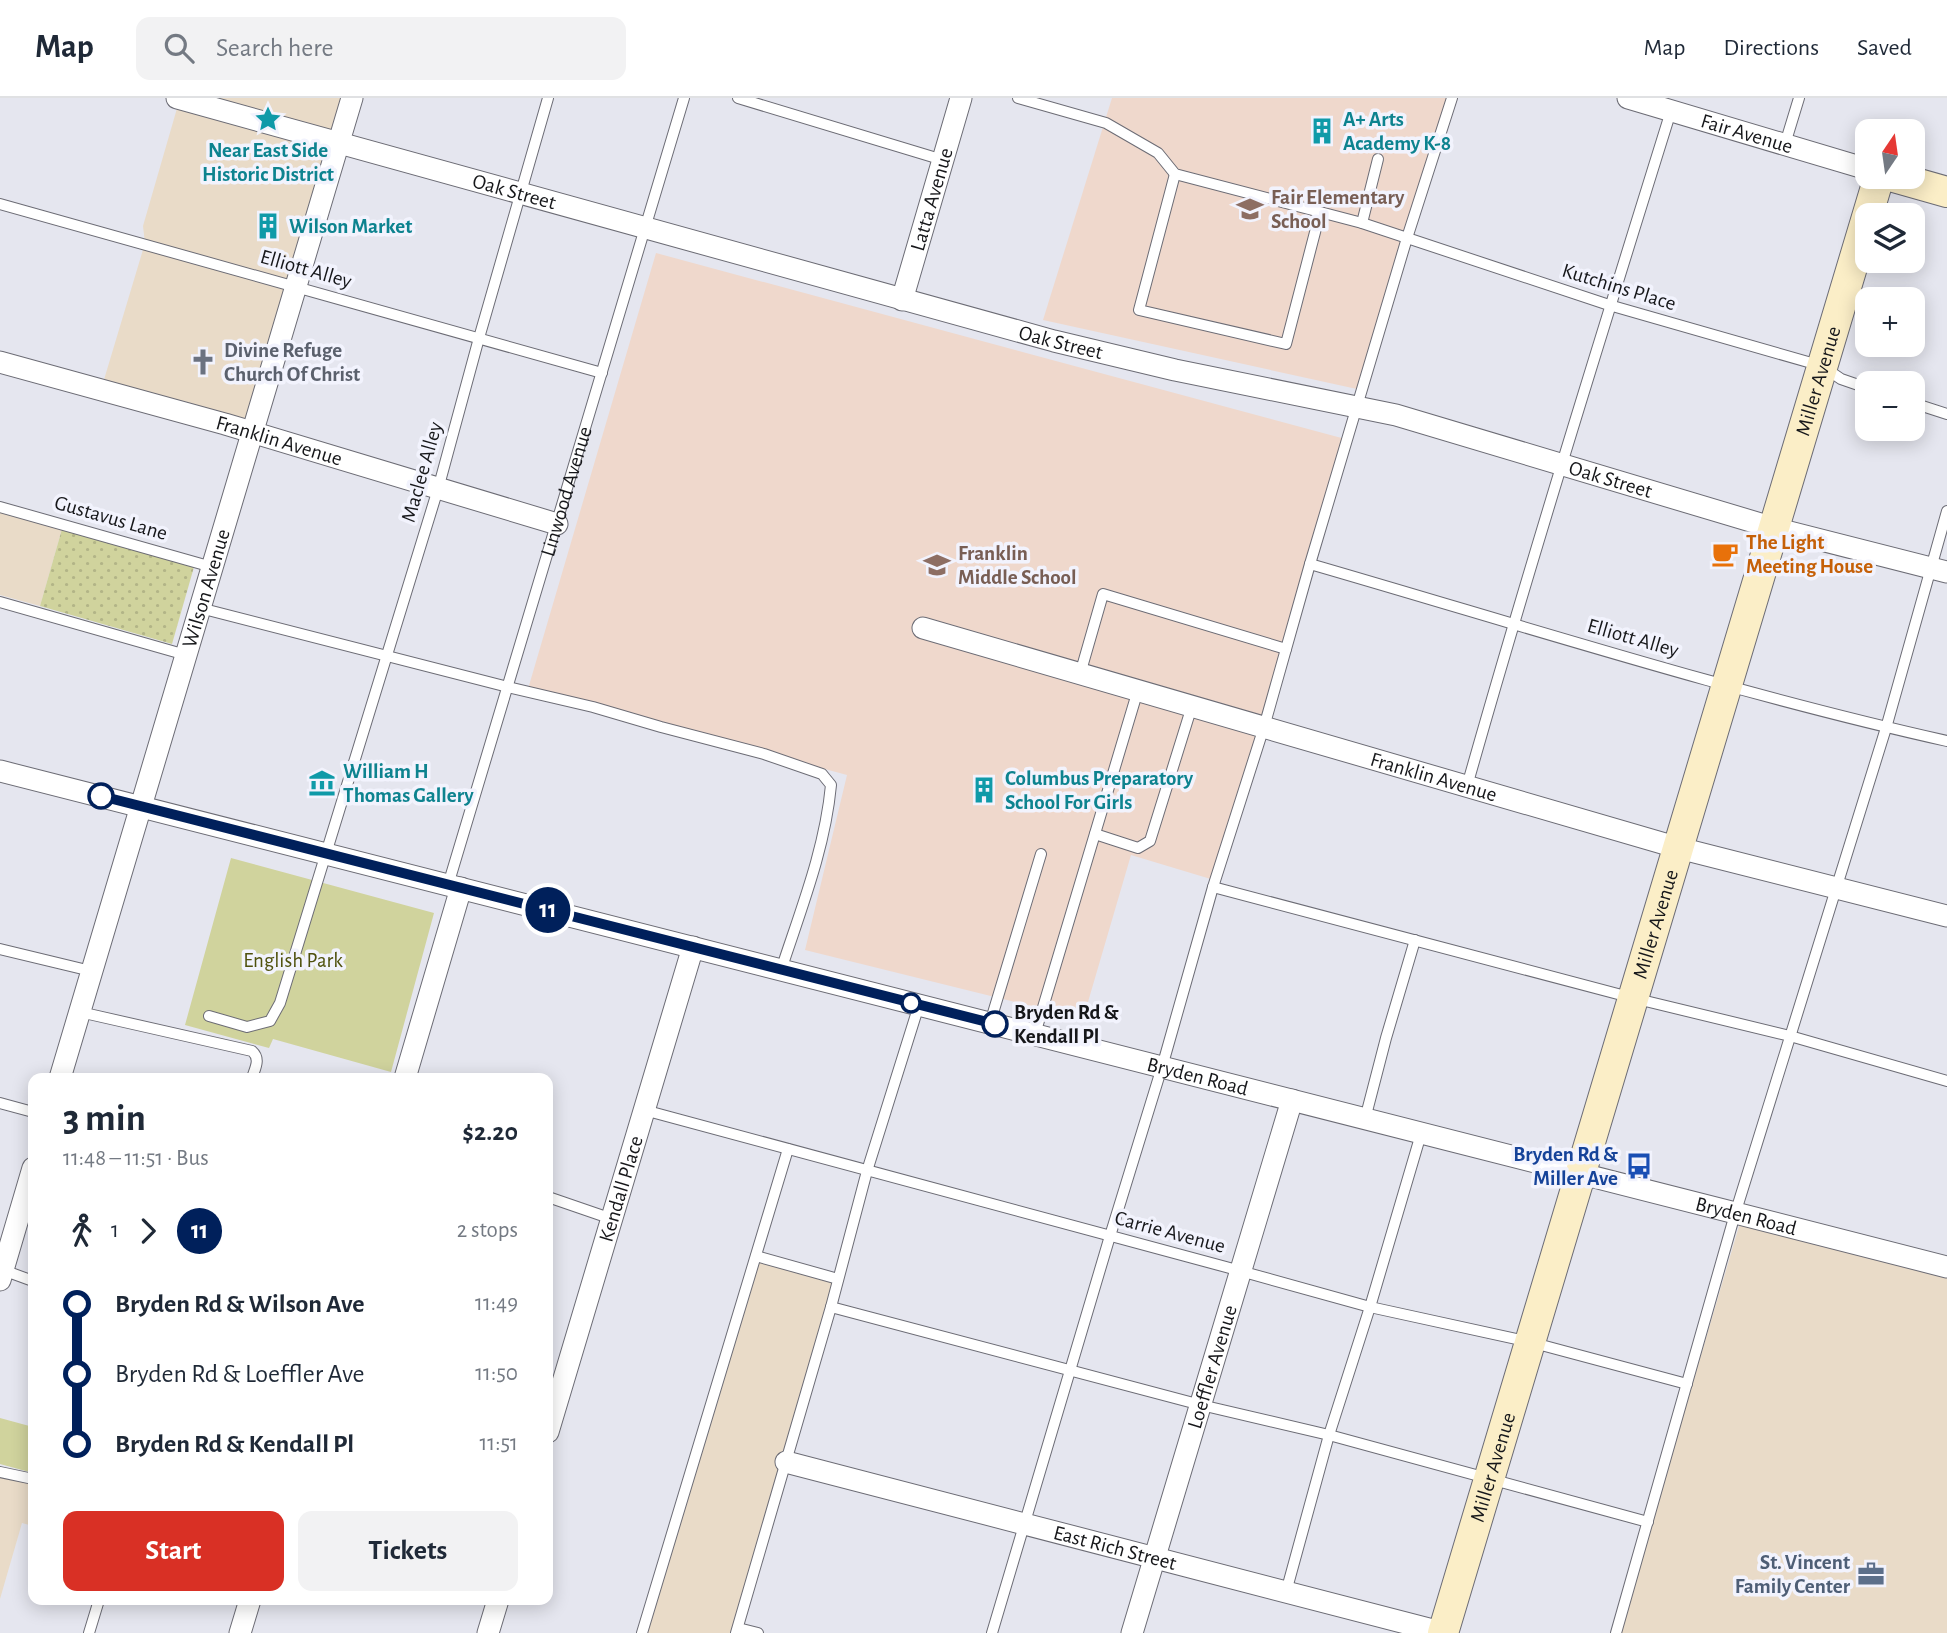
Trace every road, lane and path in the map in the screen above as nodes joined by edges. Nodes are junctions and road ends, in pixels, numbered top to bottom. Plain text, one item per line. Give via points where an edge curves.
1 (352, 98) edge
2 (548, 98) edge
3 (684, 98) edge
4 (738, 98) edge
5 (961, 98) edge
6 (1018, 98) edge
7 (1452, 98) edge
8 (1628, 98) edge
9 (1799, 98) edge
10 (184, 99) edge
11 (1671, 111) junction
12 (338, 144) junction
13 (1785, 144) junction
14 (943, 159) junction
15 (1378, 159) dead end
16 (1855, 165) edge
17 (1175, 174) junction
18 (1925, 182) edge
19 (1945, 186) edge
20 (1875, 189) edge
21 (521, 193) junction
22 (0, 204) edge
23 (1320, 213) junction
24 (1362, 223) junction
25 (646, 229) junction
26 (1407, 238) junction
27 (296, 286) junction
28 (902, 300) junction
29 (1609, 305) junction
30 (479, 338) junction
31 (0, 362) edge
32 (1822, 366) junction
33 (602, 373) junction
34 (1855, 384) edge
35 (1357, 406) junction
36 (1925, 407) edge
37 (1947, 414) edge
38 (251, 433) junction
39 (1561, 464) junction
40 (438, 489) junction
41 (0, 507) edge
42 (1947, 511) edge
43 (557, 524) junction
44 (1774, 528) junction
45 (1310, 564) junction
46 (212, 567) junction
47 (1939, 570) edge
48 (0, 601) edge
49 (200, 608) junction
50 (1514, 623) junction
51 (923, 628) dead end
52 (1286, 649) junction
53 (186, 655) junction
54 (386, 657) junction
55 (1080, 674) junction
56 (1727, 685) junction
57 (508, 687) junction
58 (1138, 690) junction
59 (1192, 706) junction
60 (1264, 727) junction
61 (1886, 727) junction
62 (1947, 741) edge
63 (0, 771) edge
64 (1467, 786) junction
65 (141, 807) junction
66 (1095, 834) junction
67 (1679, 848) junction
68 (325, 854) junction
69 (1041, 854) dead end
70 (455, 886) junction
71 (1213, 887) junction
72 (1835, 888) junction
73 (1947, 916) edge
74 (1415, 940) junction
75 (693, 947) junction
76 (0, 949) edge
77 (781, 970) junction
78 (91, 971) junction
79 (1633, 998) junction
80 (919, 1005) junction
81 (80, 1012) junction
82 (209, 1016) dead end
83 (990, 1023) junction
84 (1035, 1034) junction
85 (1790, 1037) junction
86 (1162, 1067) junction
87 (62, 1073) edge
88 (254, 1073) edge
89 (406, 1073) edge
90 (1947, 1081) edge
91 (1292, 1100) junction
92 (0, 1103) edge
93 (644, 1110) junction
94 (28, 1111) edge
95 (1365, 1119) junction
96 (1421, 1133) junction
97 (788, 1149) junction
98 (867, 1171) junction
99 (1580, 1175) junction
100 (28, 1184) edge
101 (553, 1199) edge
102 (1735, 1214) junction
103 (612, 1219) junction
104 (1110, 1236) junction
105 (756, 1256) junction
106 (1947, 1267) edge
107 (1241, 1271) junction
108 (1, 1273) edge
109 (838, 1279) junction
110 (28, 1280) edge
111 (831, 1307) junction
112 (1370, 1307) junction
113 (1530, 1342) junction
114 (1070, 1370) junction
115 (1687, 1384) junction
116 (1201, 1405) junction
117 (553, 1415) edge
118 (1329, 1434) junction
119 (786, 1462) junction
120 (0, 1472) edge
121 (28, 1478) edge
122 (1489, 1478) junction
123 (1648, 1522) junction
124 (1024, 1524) junction
125 (1155, 1558) junction
126 (1286, 1592) junction
127 (97, 1605) edge
128 (248, 1605) edge
129 (496, 1605) edge
130 (737, 1630) edge
131 (89, 1633) edge
132 (240, 1633) edge
133 (488, 1633) edge
134 (642, 1633) edge
135 (758, 1633) edge
136 (992, 1633) edge
137 (1132, 1633) edge
138 (1443, 1633) edge
139 (1616, 1633) edge

1 - 12 street, Wilson Avenue
2 - 21 lane, Maclee Alley
3 - 25 lane, Linwood Avenue
4 - 14 lane
5 - 14 street, Latta Avenue
6 - 17 lane via 1107,123 1158,153
7 - 26 lane
8 - 11 street, Fair Avenue
9 - 13 lane
10 - 12 street, Oak Street
11 - 13 street, Fair Avenue
11 - 29 lane
12 - 21 street, Oak Street
12 - 27 street, Wilson Avenue
13 - 16 street, Fair Avenue
14 - 28 street, Latta Avenue
15 - 24 lane
17 - 23 lane, Kutchins Place
17 - 23 lane via 1139,310 1286,344
18 - 19 street
20 - 32 street, Miller Avenue
21 - 25 street, Oak Street
21 - 30 lane, Maclee Alley
22 - 27 lane, Elliott Alley
23 - 24 lane, Kutchins Place
24 - 26 lane, Kutchins Place
25 - 28 street, Oak Street
25 - 33 lane, Linwood Avenue
26 - 29 lane, Kutchins Place
26 - 35 lane
27 - 30 lane, Elliott Alley
27 - 38 street, Wilson Avenue
28 - 35 street, Oak Street via 1175,370
29 - 32 lane, Kutchins Place
29 - 39 lane
30 - 33 lane, Elliott Alley
30 - 40 lane, Maclee Alley
31 - 38 street, Franklin Avenue
32 - 34 lane, Kutchins Place
32 - 44 street, Miller Avenue
33 - 43 lane, Linwood Avenue
35 - 39 street, Oak Street
35 - 45 lane
36 - 37 lane
38 - 40 street, Franklin Avenue
38 - 46 street, Wilson Avenue
39 - 44 street, Oak Street
39 - 50 lane
40 - 43 street, Franklin Avenue
40 - 54 lane, Maclee Alley
41 - 46 lane, Gustavus Lane
42 - 47 lane
43 - 57 lane, Linwood Avenue
44 - 47 street, Oak Street
44 - 56 street, Miller Avenue
45 - 50 lane, Elliott Alley
45 - 52 lane
46 - 49 street, Wilson Avenue
47 - 61 lane
48 - 53 lane
49 - 53 street, Wilson Avenue
49 - 54 lane
50 - 56 lane, Elliott Alley
50 - 64 lane
51 - 55 street, Franklin Avenue
52 - 55 lane via 1103,594
52 - 60 lane
53 - 65 street, Wilson Avenue
54 - 57 lane
54 - 68 lane, Maclee Alley
55 - 58 street, Franklin Avenue
56 - 61 lane, Elliott Alley
56 - 67 street, Miller Avenue
57 - 70 lane, Linwood Avenue
57 - 77 lane via 764,754 822,774 831,785 828,815
58 - 59 street, Franklin Avenue
58 - 66 lane
59 - 60 street, Franklin Avenue
59 - 66 lane via 1150,841 1138,848
60 - 64 street, Franklin Avenue
60 - 71 lane
61 - 62 lane, Elliott Alley
61 - 72 lane
63 - 65 street, Bryden Road
64 - 67 street, Franklin Avenue
65 - 68 street, Bryden Road
65 - 78 street, Wilson Avenue
66 - 84 lane
67 - 72 street, Franklin Avenue
67 - 79 street, Miller Avenue
68 - 70 street, Bryden Road
68 - 82 lane, Maclee Alley via 280,1003 270,1021 247,1027
69 - 83 lane
70 - 75 street, Bryden Road
70 - 89 street, Linwood Avenue
71 - 74 lane
71 - 86 lane
72 - 73 street, Franklin Avenue
72 - 85 lane
74 - 79 lane
74 - 95 lane
75 - 77 street, Bryden Road
75 - 93 street, Kendall Place
76 - 78 lane
77 - 80 street, Bryden Road
78 - 81 street, Wilson Avenue
79 - 85 lane
79 - 99 street, Miller Avenue
80 - 83 street, Bryden Road
80 - 98 lane
81 - 87 street, Wilson Avenue
81 - 88 lane via 252,1051 258,1061
83 - 84 street, Bryden Road
84 - 86 street, Bryden Road
85 - 90 lane
85 - 102 lane
86 - 91 street, Bryden Road
86 - 104 lane
91 - 95 street, Bryden Road
91 - 107 street, Loeffler Avenue
92 - 94 lane
93 - 97 lane, Carrie Avenue
93 - 103 street, Kendall Place
95 - 96 street, Bryden Road
96 - 99 street, Bryden Road
96 - 112 lane
97 - 98 lane, Carrie Avenue
97 - 105 lane
98 - 104 lane, Carrie Avenue
98 - 109 lane
99 - 102 street, Bryden Road
99 - 113 street, Miller Avenue
100 - 108 street
101 - 103 lane
102 - 106 street, Bryden Road
102 - 115 lane
103 - 117 street, Kendall Place
104 - 107 lane, Carrie Avenue
104 - 114 lane
105 - 109 lane
105 - 134 lane
107 - 112 lane, Carrie Avenue
107 - 116 street, Loeffler Avenue
108 - 110 lane
109 - 111 lane
111 - 114 lane
111 - 119 lane
112 - 113 lane, Carrie Avenue
112 - 118 lane
113 - 115 lane, Carrie Avenue
113 - 122 street, Miller Avenue
114 - 116 lane
114 - 124 lane
115 - 123 lane
116 - 118 lane
116 - 125 street, Loeffler Avenue
118 - 122 lane
118 - 126 lane
119 - 124 street, East Rich Street
119 - 130 lane
120 - 121 lane
122 - 123 lane
122 - 138 street, Miller Avenue
123 - 139 lane
124 - 125 street, East Rich Street
124 - 136 lane
125 - 126 street, East Rich Street
125 - 137 street, Loeffler Avenue
126 - 138 street, East Rich Street
127 - 131 lane
128 - 132 street
129 - 133 street
130 - 135 lane

